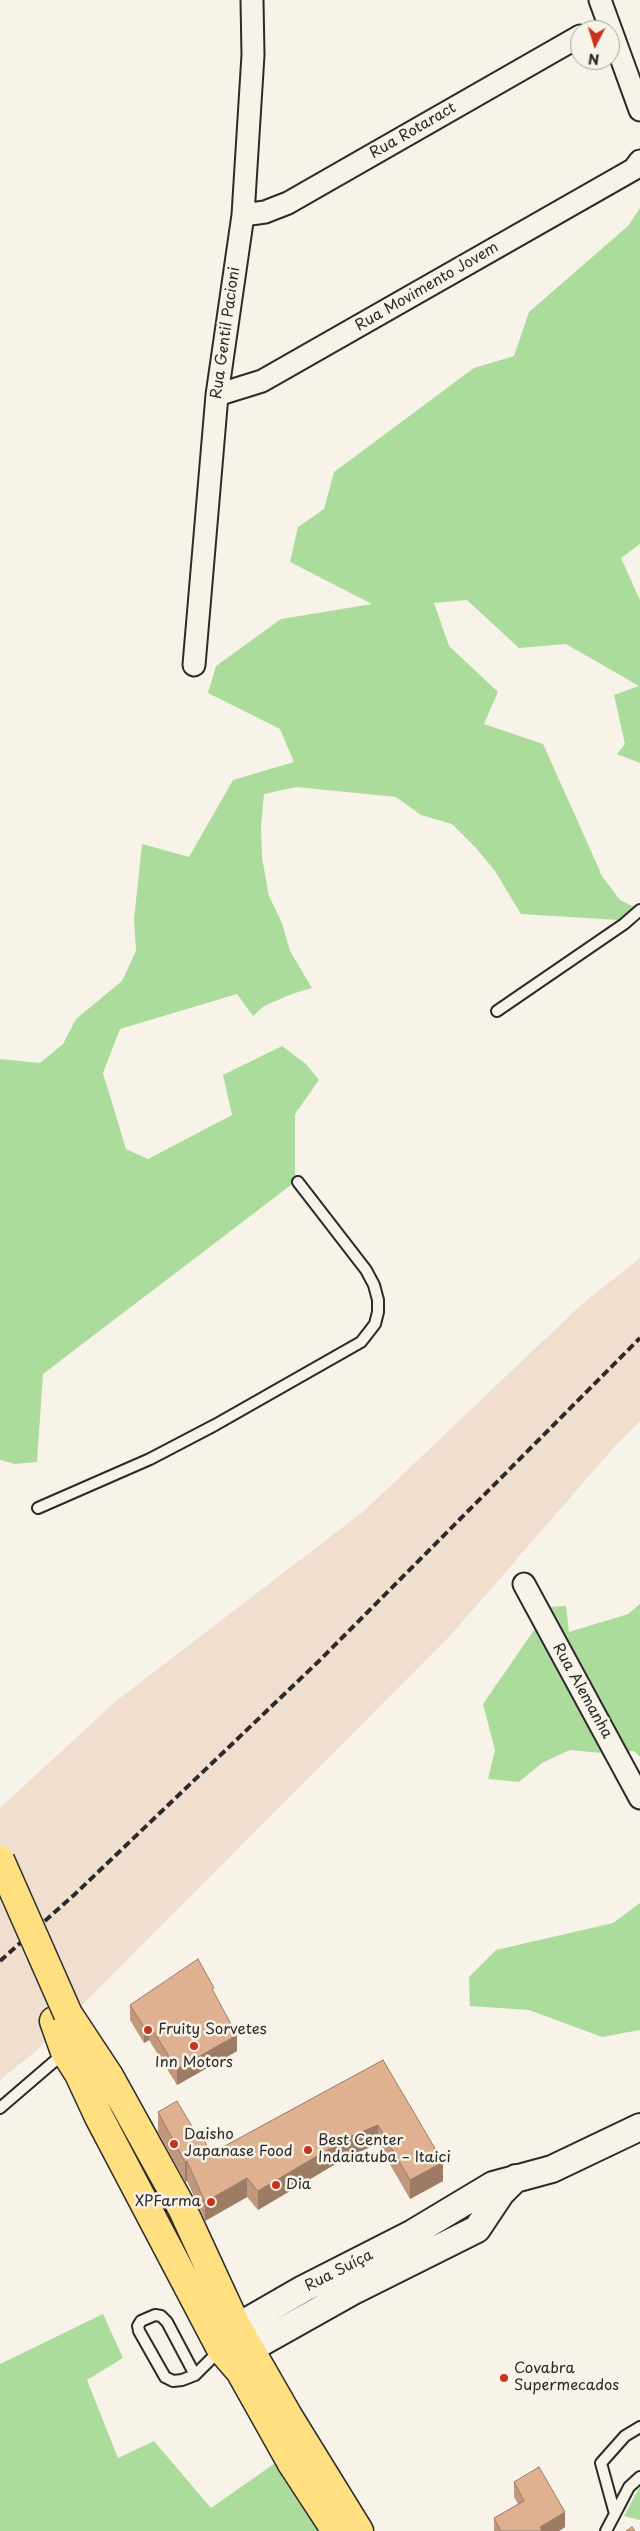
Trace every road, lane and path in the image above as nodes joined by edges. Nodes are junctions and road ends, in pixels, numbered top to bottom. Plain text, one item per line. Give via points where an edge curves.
1 (252, 0) edge
2 (600, 0) edge
3 (600, 20) edge
4 (570, 42) edge
5 (620, 68) edge
6 (640, 110) edge
7 (637, 165) edge
8 (243, 215) junction
9 (217, 395) junction
10 (194, 665) dead end
11 (640, 910) edge
12 (497, 1011) dead end
13 (298, 1182) dead end
14 (38, 1508) dead end
15 (524, 1584) dead end
16 (640, 1798) edge
17 (0, 1860) edge
18 (0, 1904) edge
19 (61, 2018) junction
20 (73, 2044) junction
21 (0, 2108) edge
22 (640, 2127) edge
23 (517, 2177) junction
24 (441, 2215) junction
25 (453, 2239) junction
26 (192, 2297) junction
27 (310, 2300) junction
28 (221, 2349) junction
29 (242, 2349) junction
30 (195, 2375) junction
31 (640, 2427) edge
32 (640, 2477) edge
33 (615, 2514) junction
34 (336, 2531) edge
35 (359, 2531) edge
36 (606, 2531) edge

1 - 8 street, Rua Gentil Pacioni via 253,56
2 - 3 street
4 - 8 street, Rua Rotaract via 288,203 265,212
5 - 6 street
7 - 9 street, Rua Movimento Jovem via 262,381
8 - 9 street, Rua Gentil Pacioni
9 - 10 street, Rua Gentil Pacioni
11 - 12 lane
13 - 14 lane via 374,1285 378,1312 361,1342 150,1459
15 - 16 street, Rua Alemanha
17 - 19 main road, bridge
18 - 19 main road
19 - 20 main road
20 - 21 lane
20 - 26 main road via 79,2074 99,2117 186,2279
20 - 29 main road via 109,2076 182,2208
22 - 23 street, Rua Suíça via 552,2168
23 - 24 street, Rua Suíça via 493,2185
23 - 25 street, Rua Suíça via 477,2229
24 - 25 street via 462,2221 461,2231
24 - 27 street, Rua Suíça
25 - 27 street, Rua Suíça
26 - 28 main road
26 - 29 main road via 217,2328 227,2330
27 - 29 street, Rua Suíça
28 - 29 main road
28 - 30 lane
29 - 34 main road via 291,2462
29 - 35 main road
30 - 30 lane via 173,2381 165,2377 139,2330 141,2321 155,2315 168,2322
31 - 33 lane via 625,2436 601,2462
32 - 33 lane via 629,2487
33 - 36 lane

